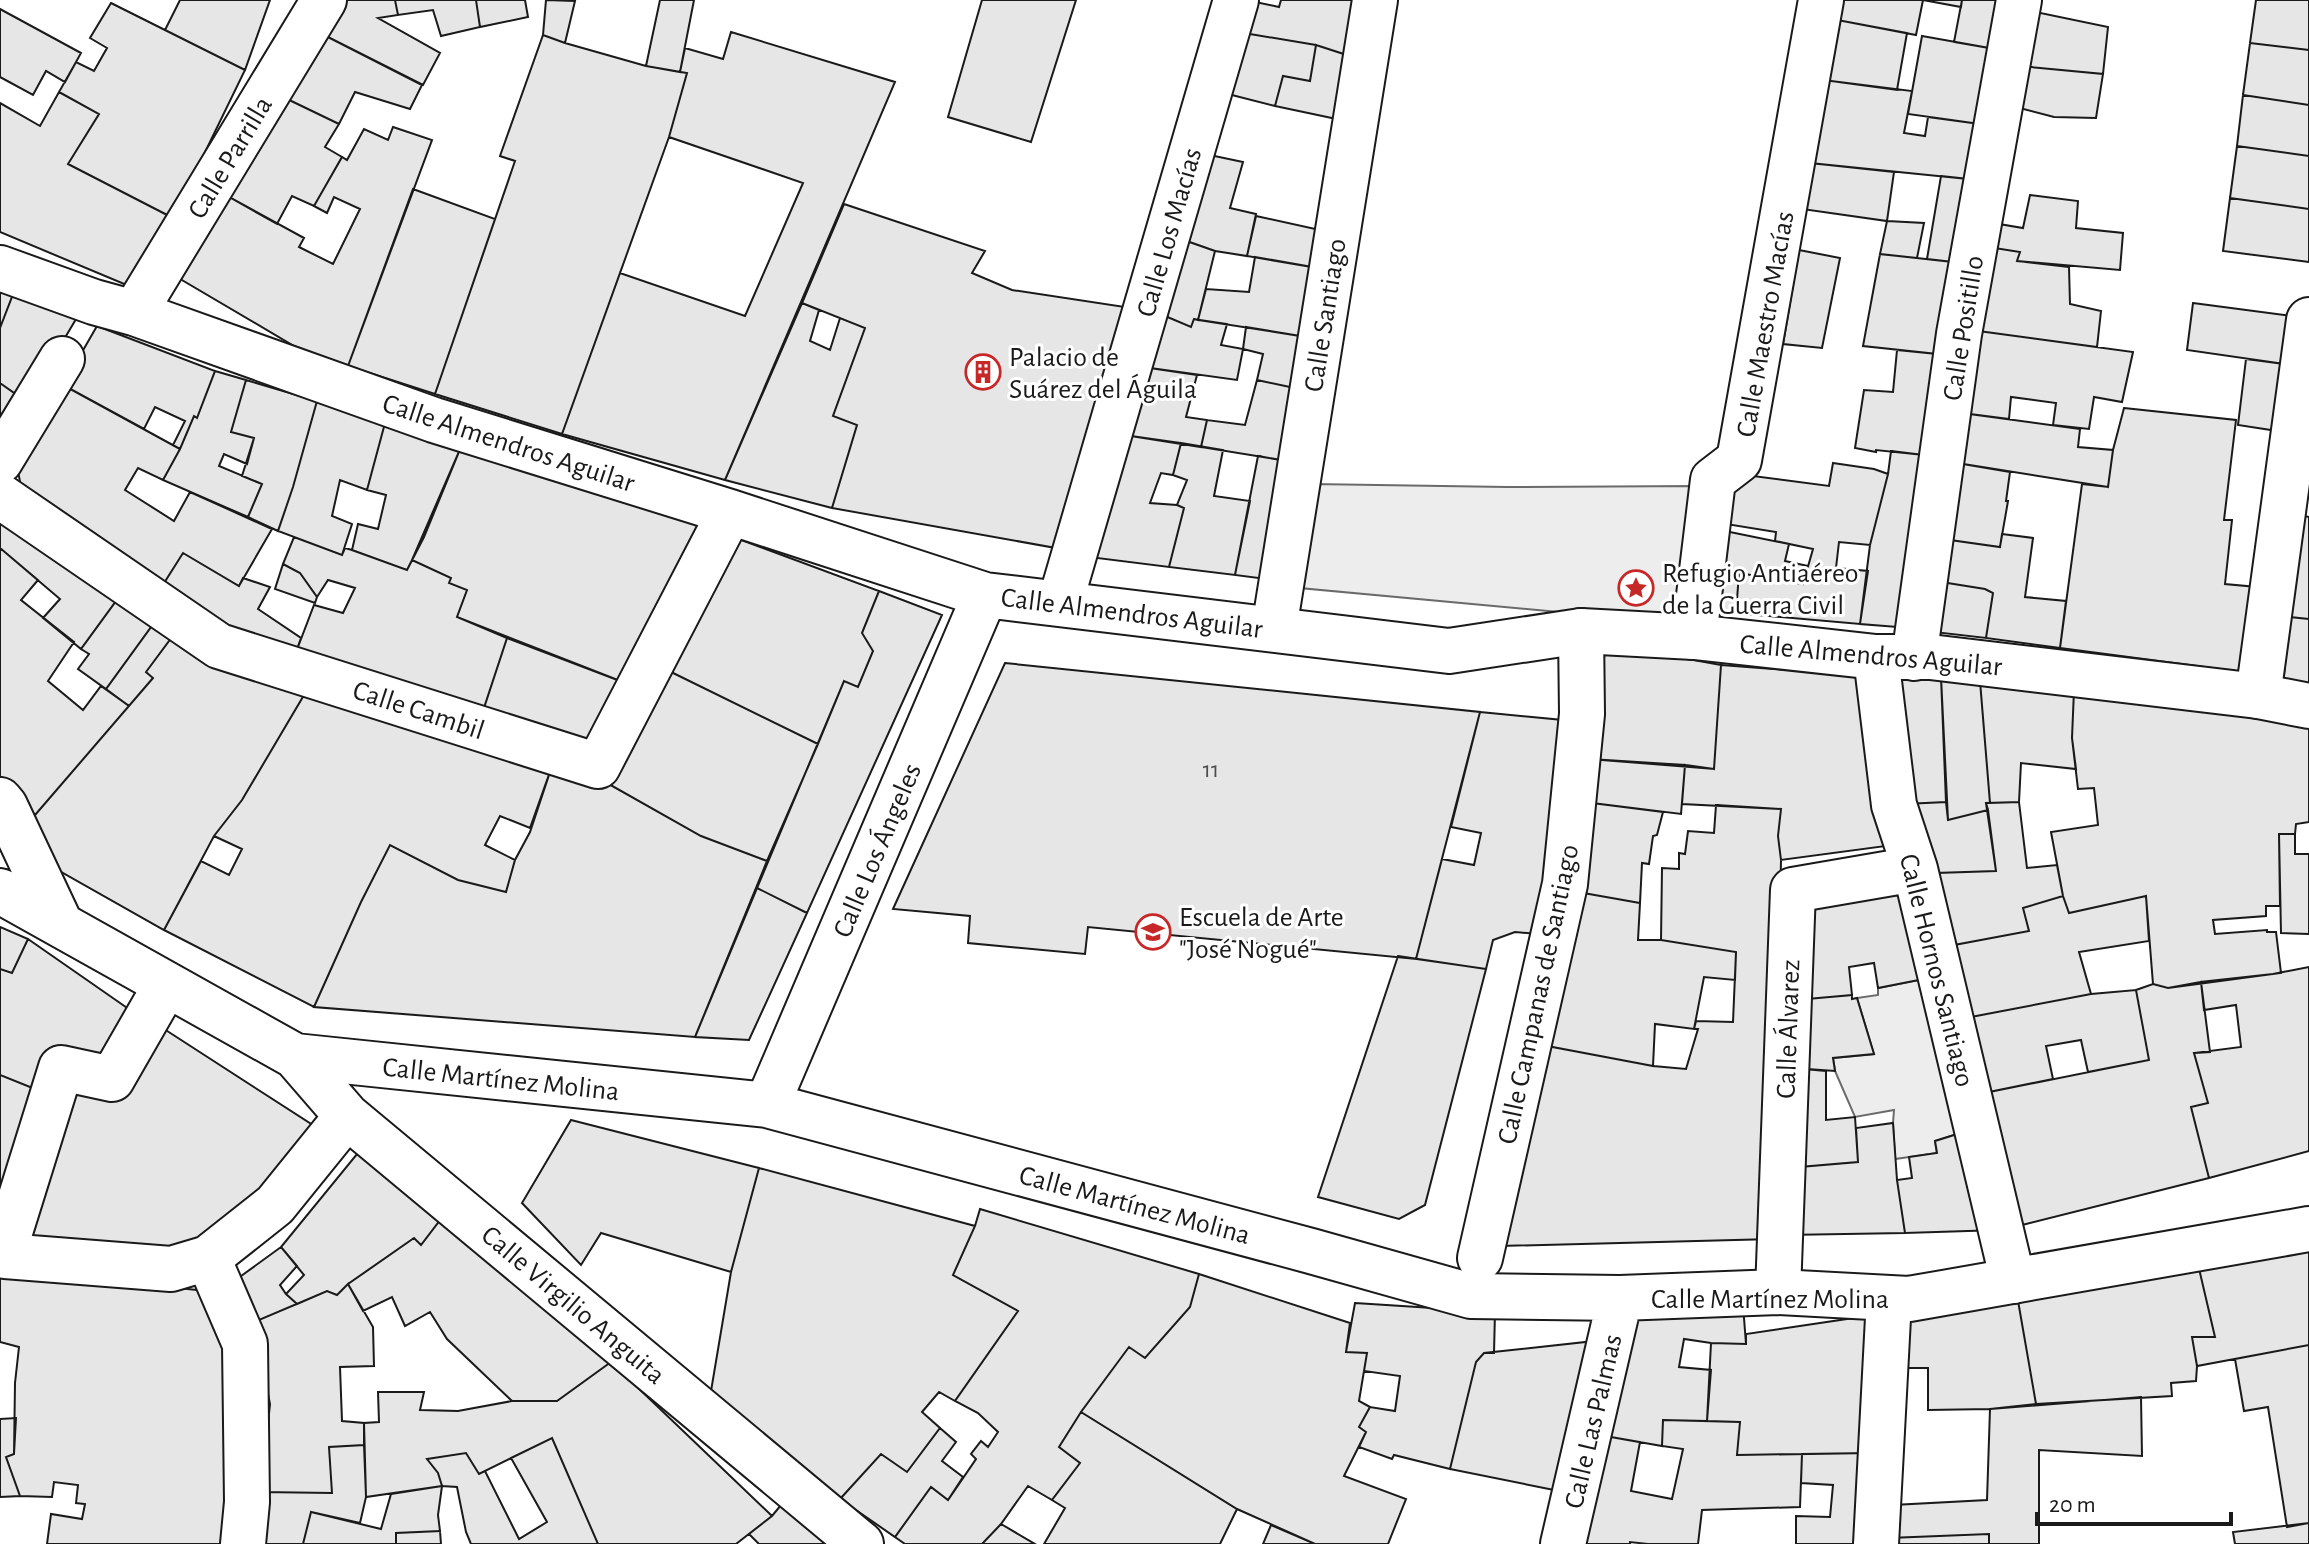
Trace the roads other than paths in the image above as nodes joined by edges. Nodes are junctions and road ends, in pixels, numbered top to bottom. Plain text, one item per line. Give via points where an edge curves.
1 (324, 0) edge
2 (1236, 0) edge
3 (1375, 0) edge
4 (1821, 0) edge
5 (2019, 0) edge
6 (0, 268) edge
7 (134, 313) junction
8 (2309, 320) edge
9 (62, 359) dead end
10 (0, 461) edge
11 (0, 496) edge
12 (730, 512) junction
13 (985, 595) junction
14 (1060, 603) junction
15 (1274, 629) junction
16 (1581, 631) junction
17 (1694, 637) junction
18 (1895, 657) junction
19 (2258, 696) junction
20 (2309, 706) edge
21 (0, 800) edge
22 (1915, 869) junction
23 (0, 891) edge
24 (60, 923) junction
25 (166, 985) junction
26 (295, 1056) junction
27 (767, 1105) junction
28 (347, 1116) junction
29 (2309, 1229) edge
30 (5, 1231) edge
31 (208, 1258) junction
32 (1480, 1258) dead end
33 (2013, 1281) junction
34 (1778, 1292) junction
35 (1620, 1298) junction
36 (1889, 1299) junction
37 (243, 1544) edge
38 (861, 1544) edge
39 (1563, 1544) edge
40 (1876, 1544) edge

1 - 7 street, Calle Parrilla
2 - 14 street, Calle Los Macías
3 - 15 street, Calle Santiago
4 - 17 street, Calle Maestro Macías via 1739,460 1713,480
5 - 18 street, Calle Positillo
6 - 7 street, Calle Almendros Aguilar
7 - 12 street, Calle Almendros Aguilar via 434,420
8 - 19 street
9 - 10 street
11 - 12 street, Calle Cambil via 219,646 598,766
12 - 13 street, Calle Almendros Aguilar
13 - 14 street, Calle Almendros Aguilar
13 - 27 street, Calle Los Ángeles
14 - 15 street, Calle Almendros Aguilar
15 - 16 street, Calle Almendros Aguilar via 1449,651
16 - 17 street, Calle Almendros Aguilar
16 - 32 street, Calle Campanas de Santiago via 1582,714 1565,884
17 - 18 street, Calle Almendros Aguilar
18 - 19 street, Calle Almendros Aguilar
18 - 22 street, Calle Hornos Santiago via 1894,805
19 - 20 street, Calle Almendros Aguilar
21 - 24 street
22 - 33 street, Calle Hornos Santiago
22 - 34 street, Calle Álvarez via 1793,890
23 - 24 street, Calle Martínez Molina
24 - 25 street, Calle Martínez Molina
25 - 26 street, Calle Martínez Molina
25 - 30 street via 112,1079 61,1068
26 - 27 street, Calle Martínez Molina
26 - 28 street, Calle Virgilio Anguita
27 - 35 street, Calle Martínez Molina via 1471,1296
28 - 31 street via 275,1205
28 - 38 street, Calle Virgilio Anguita
29 - 33 street, Calle Martínez Molina
30 - 31 street via 5,1256 171,1269
31 - 37 street via 245,1344
33 - 36 street, Calle Martínez Molina
34 - 35 street, Calle Martínez Molina
34 - 36 street, Calle Martínez Molina
35 - 39 street, Calle Las Palmas
36 - 40 street

